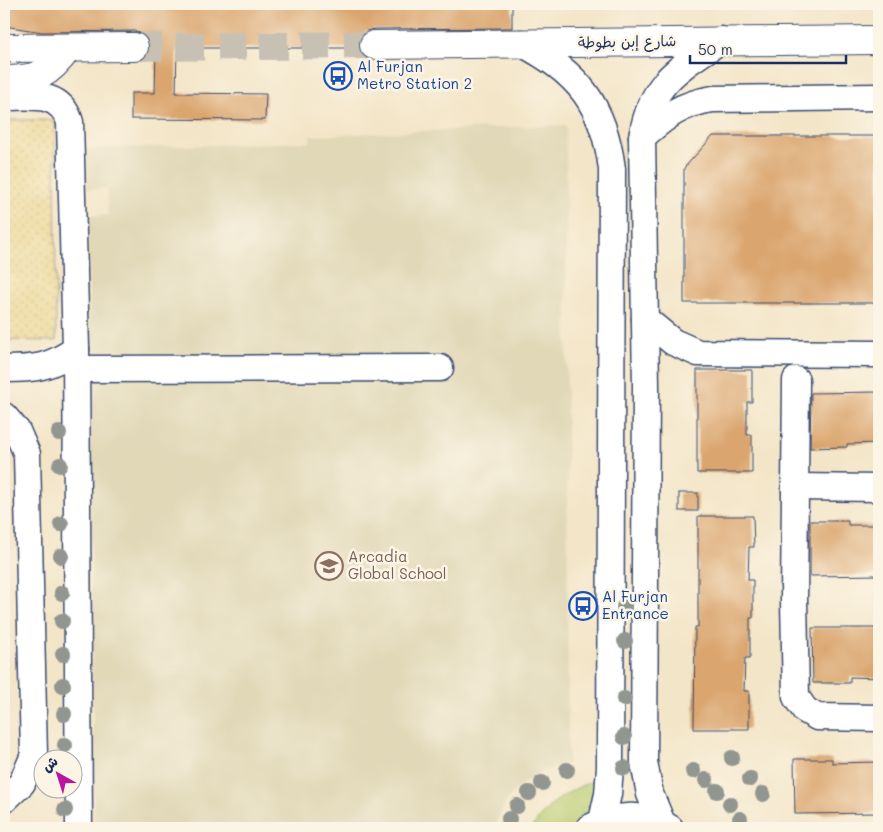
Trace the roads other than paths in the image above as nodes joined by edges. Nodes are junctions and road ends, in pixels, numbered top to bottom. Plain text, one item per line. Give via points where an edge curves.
1 (721, 40) junction
2 (879, 40) edge
3 (521, 43) junction
4 (374, 45) tunnel mouth
5 (134, 47) tunnel mouth
6 (4, 48) edge
7 (68, 48) junction
8 (4, 80) edge
9 (4, 97) edge
10 (879, 98) edge
11 (642, 137) junction
12 (645, 319) junction
13 (879, 354) edge
14 (440, 368) dead end
15 (4, 369) edge
16 (35, 369) junction
17 (76, 369) junction
18 (796, 380) dead end
19 (4, 416) edge
20 (795, 487) junction
21 (879, 488) edge
22 (879, 718) edge
23 (4, 800) edge
24 (595, 825) edge
25 (666, 826) edge
26 (79, 828) edge

1 - 2 main road, شارع إبن بطوطة
1 - 3 main road, شارع إبن بطوطة
1 - 11 street via 666,82 653,100
3 - 4 main road, شارع إبن بطوطة
3 - 24 street via 547,56 568,72 586,93 603,125 612,169 610,768 607,801
5 - 7 main road
6 - 7 main road
7 - 8 main road via 54,67 40,76
9 - 17 street via 50,98 60,103 70,122
10 - 11 street via 712,98 690,102 673,111
11 - 12 street
12 - 13 street via 673,342 698,353
12 - 25 street via 644,762 650,794
14 - 17 street
15 - 16 street
16 - 17 street via 58,361
16 - 17 street via 57,378
17 - 26 street
18 - 20 street
19 - 23 street via 17,431 27,454 34,755 22,783
20 - 21 street
20 - 22 street via 794,689 799,704 811,714 824,718
24 - 25 street via 632,816

